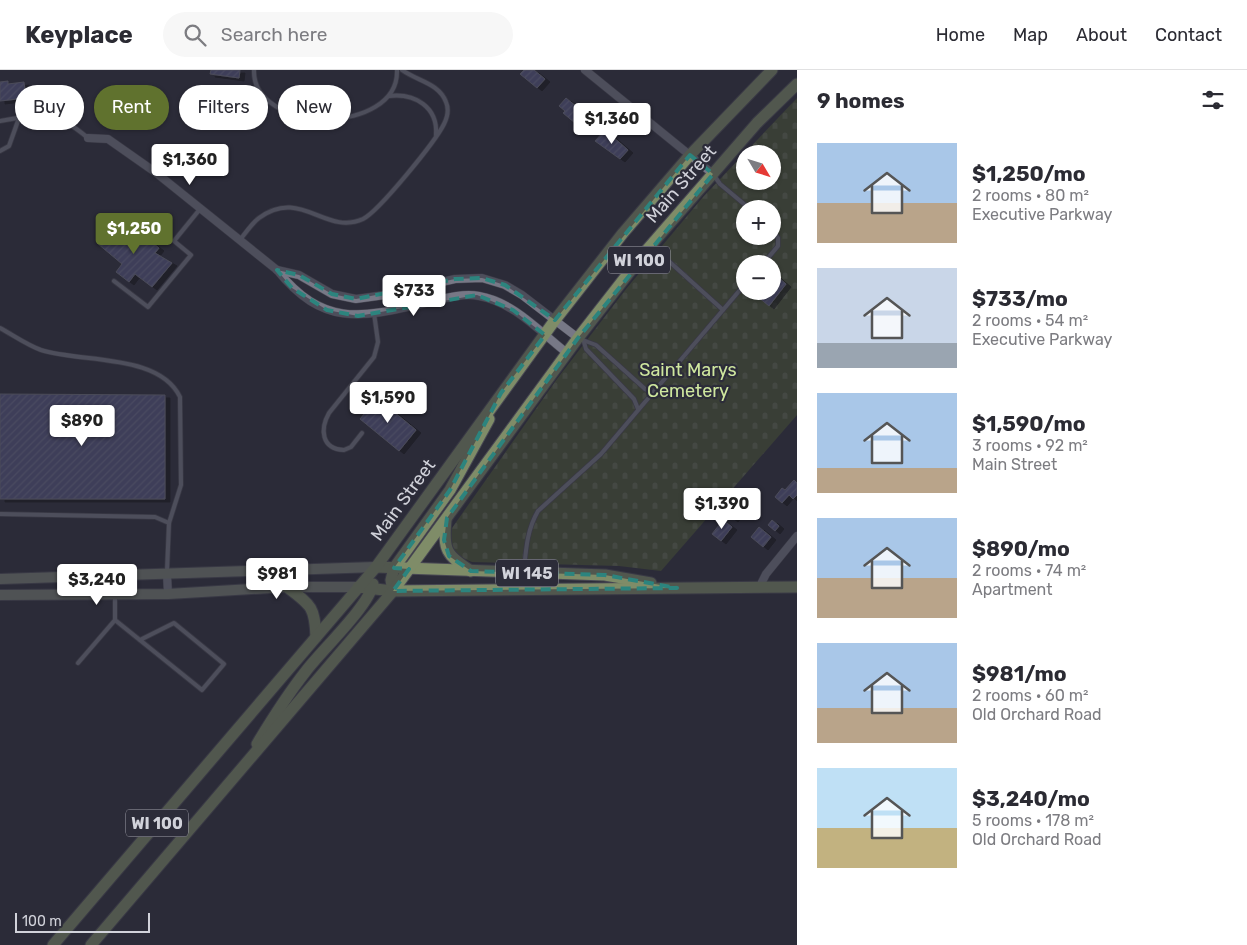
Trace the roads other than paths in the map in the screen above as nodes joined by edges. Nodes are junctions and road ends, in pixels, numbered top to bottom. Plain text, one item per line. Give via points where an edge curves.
1 (254, 70) edge
2 (397, 70) edge
3 (402, 70) edge
4 (585, 70) edge
5 (772, 70) edge
6 (797, 84) edge
7 (389, 96) junction
8 (15, 119) edge
9 (0, 121) edge
10 (15, 128) edge
11 (79, 130) edge
12 (436, 137) junction
13 (88, 138) joint
14 (0, 151) edge
15 (690, 155) junction
16 (713, 174) junction
17 (739, 200) edge
18 (200, 209) junction
19 (239, 241) junction
20 (778, 245) edge
21 (651, 246) junction
22 (770, 255) edge
23 (277, 270) junction
24 (114, 281) dead end
25 (444, 281) junction
26 (736, 295) edge
27 (372, 297) junction
28 (447, 298) junction
29 (723, 310) junction
30 (374, 313) junction
31 (555, 320) junction
32 (0, 328) edge
33 (545, 335) junction
34 (581, 340) junction
35 (566, 353) junction
36 (501, 393) junction
37 (652, 393) junction
38 (638, 409) junction
39 (362, 433) dead end
40 (0, 514) edge
41 (447, 518) junction
42 (170, 522) junction
43 (797, 536) edge
44 (376, 567) junction
45 (394, 568) junction
46 (409, 569) junction
47 (471, 571) junction
48 (524, 573) junction
49 (167, 574) junction
50 (0, 579) edge
51 (287, 587) junction
52 (358, 587) junction
53 (797, 587) edge
54 (372, 588) junction
55 (677, 588) junction
56 (759, 588) junction
57 (394, 590) junction
58 (115, 593) junction
59 (168, 594) junction
60 (0, 595) edge
61 (115, 620) junction
62 (316, 637) junction
63 (140, 640) junction
64 (78, 664) dead end
65 (243, 768) junction
66 (53, 945) edge
67 (91, 945) edge

1 - 7 lane via 262,95 284,112 312,119 344,118 363,113
2 - 7 lane via 397,81
3 - 12 lane via 442,93 448,114
4 - 15 street
5 - 15 main road, Main Street / WI 100
6 - 16 main road, Main Street / WI 100 via 757,123
7 - 12 lane via 403,96 430,108 437,124
8 - 9 lane
10 - 14 lane via 8,146
11 - 13 lane
12 - 19 lane via 376,209 363,218 338,223 291,206 273,210 257,219
13 - 18 street via 108,139
15 - 16 street
15 - 31 main road, Main Street / WI 100
16 - 17 lane
16 - 21 main road, Main Street / WI 100
18 - 19 street
18 - 24 lane via 174,241 191,255 148,307
19 - 23 street
20 - 22 lane
21 - 29 lane
21 - 34 main road, Main Street / WI 100
23 - 27 street via 299,276 344,298
23 - 30 street via 308,301 327,310 358,316
25 - 27 street
25 - 28 street
25 - 31 street via 482,278 505,285
26 - 29 lane
27 - 30 street
28 - 30 street
28 - 33 street via 477,295 496,300
29 - 37 lane
30 - 39 lane via 378,342 374,357 323,424 326,440 340,450 351,447
31 - 33 main road, Main Street / WI 100
31 - 34 street
32 - 42 lane via 41,350 144,368 175,386 180,397 181,485
33 - 35 street
33 - 36 main road, Main Street / WI 100
34 - 35 main road, Main Street / WI 100
34 - 37 lane via 596,345
34 - 38 lane via 634,399
35 - 41 main road, Main Street / WI 100
36 - 44 main road, Main Street / WI 100
36 - 45 main road via 480,439 450,490
37 - 38 lane
38 - 48 lane via 601,454 538,511 531,522 526,542
40 - 42 lane via 155,517
41 - 46 main road, Main Street / WI 100
41 - 47 main road via 444,540 449,556
42 - 49 lane
43 - 56 street via 766,574
44 - 45 main road, WI 145
44 - 49 street
44 - 52 main road, Main Street / WI 100
44 - 54 main road
45 - 46 main road, WI 145
45 - 57 main road via 391,580
46 - 47 main road, WI 145
46 - 57 main road, Main Street / WI 100
47 - 48 main road, WI 145
48 - 55 main road, WI 145 via 605,575
49 - 50 street
49 - 59 street
51 - 52 street
51 - 59 street
51 - 62 main road via 314,610
52 - 54 main road
52 - 62 main road, Main Street / WI 100
53 - 56 main road, WI 145
54 - 57 main road
54 - 65 main road via 361,606 306,670 272,718
55 - 56 main road, WI 145
55 - 57 main road, WI 145
57 - 65 main road, Main Street / WI 100
58 - 59 street
58 - 60 street
58 - 61 lane
61 - 63 lane
61 - 64 lane
62 - 66 main road, Main Street / WI 100
63 - 63 lane via 202,690 224,664 174,623
65 - 67 main road, Main Street / WI 100

